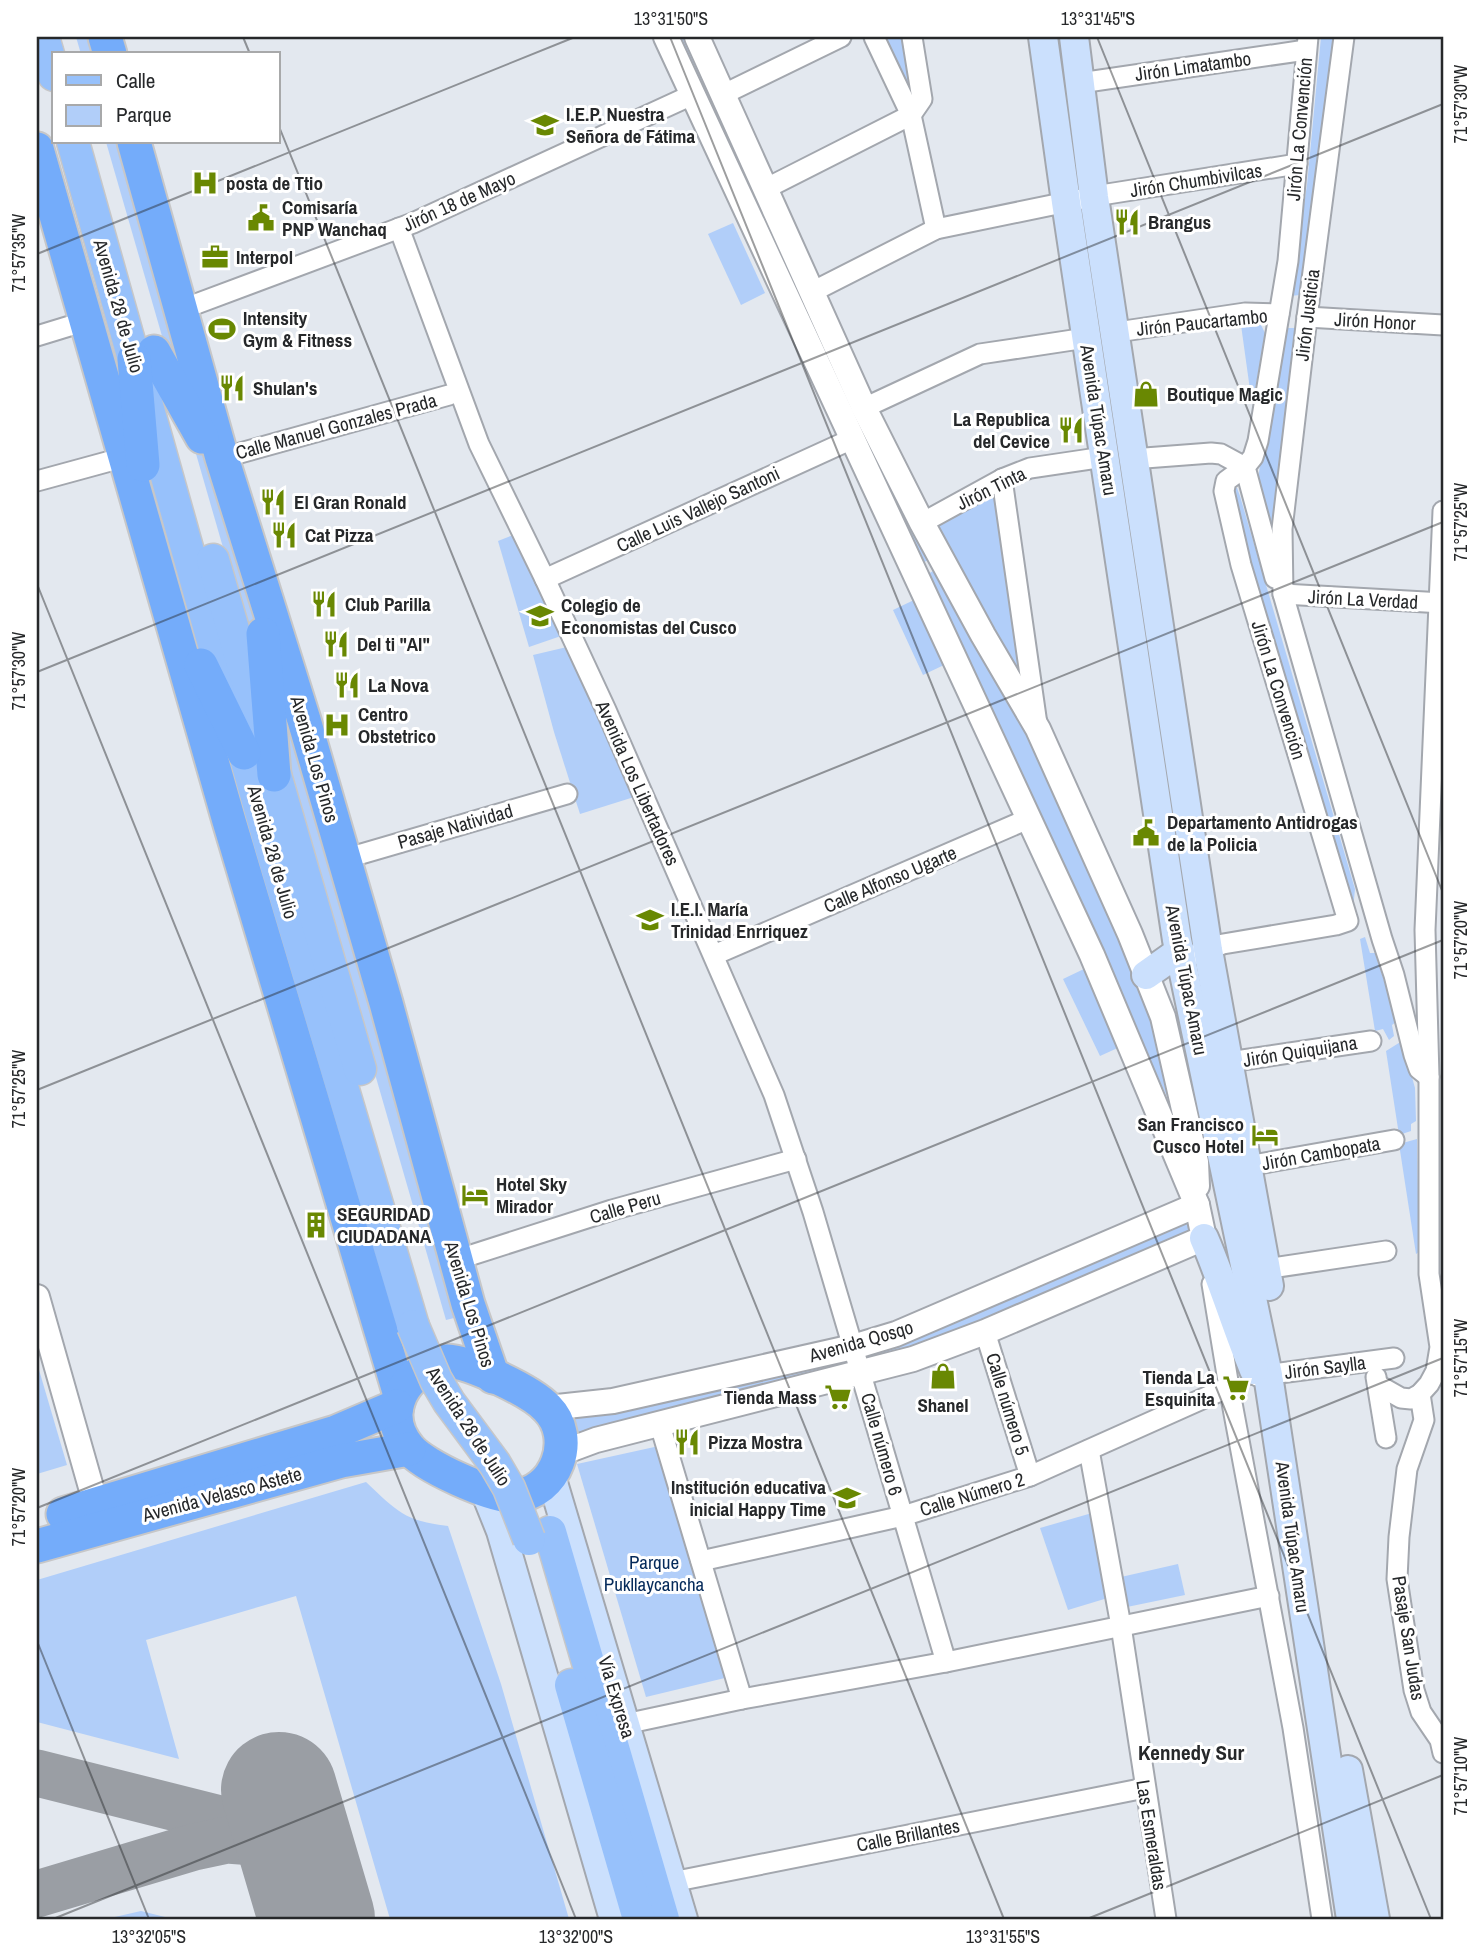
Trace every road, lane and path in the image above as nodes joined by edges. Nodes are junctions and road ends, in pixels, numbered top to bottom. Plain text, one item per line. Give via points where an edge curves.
1 (43, 37) edge
2 (666, 37) edge
3 (696, 37) edge
4 (841, 37) edge
5 (874, 37) edge
6 (912, 37) edge
7 (1043, 37) edge
8 (1074, 37) edge
9 (1344, 37) edge
10 (1307, 43) edge
11 (52, 68) edge
12 (1080, 83) junction
13 (694, 94) junction
14 (722, 95) junction
15 (911, 115) junction
16 (74, 144) edge
17 (95, 144) edge
18 (135, 144) edge
19 (37, 149) edge
20 (1297, 164) junction
21 (765, 189) junction
22 (1098, 196) junction
23 (1066, 202) junction
24 (399, 228) junction
25 (936, 229) junction
26 (812, 292) junction
27 (180, 310) junction
28 (1279, 314) junction
29 (1307, 317) junction
30 (86, 321) junction
31 (1443, 325) edge
32 (1124, 331) junction
33 (37, 336) edge
34 (1086, 338) junction
35 (144, 356) junction
36 (449, 395) dead end
37 (864, 408) junction
38 (852, 439) junction
39 (125, 457) junction
40 (1104, 457) junction
41 (222, 458) junction
42 (1145, 458) junction
43 (1245, 467) junction
44 (1002, 479) junction
45 (37, 481) edge
46 (1443, 511) edge
47 (922, 523) junction
48 (245, 532) junction
49 (150, 542) junction
50 (258, 575) junction
51 (545, 579) junction
52 (1283, 594) junction
53 (167, 601) junction
54 (1441, 603) edge
55 (1038, 729) junction
56 (244, 753) junction
57 (274, 775) junction
58 (567, 794) dead end
59 (1028, 819) junction
60 (344, 859) junction
61 (1190, 953) junction
62 (715, 955) junction
63 (1146, 975) junction
64 (1371, 1041) dead end
65 (1229, 1062) junction
66 (1429, 1077) junction
67 (1394, 1140) dead end
68 (796, 1159) junction
69 (1247, 1166) junction
70 (1197, 1205) junction
71 (1204, 1238) junction
72 (1386, 1251) dead end
73 (456, 1261) junction
74 (1265, 1269) junction
75 (37, 1297) edge
76 (424, 1324) junction
77 (985, 1332) junction
78 (853, 1347) junction
79 (1394, 1358) dead end
80 (1373, 1361) junction
81 (861, 1374) junction
82 (493, 1377) junction
83 (1270, 1380) junction
84 (1377, 1385) junction
85 (1229, 1387) junction
86 (1420, 1394) junction
87 (399, 1401) junction
88 (548, 1408) junction
89 (660, 1425) junction
90 (1386, 1438) dead end
91 (409, 1449) junction
92 (1089, 1450) junction
93 (556, 1464) junction
94 (1030, 1476) junction
95 (485, 1491) junction
96 (99, 1516) junction
97 (903, 1516) junction
98 (37, 1522) edge
99 (539, 1535) junction
100 (37, 1546) edge
101 (701, 1561) junction
102 (1269, 1596) junction
103 (1121, 1626) junction
104 (946, 1662) junction
105 (742, 1699) junction
106 (625, 1724) junction
107 (1325, 1742) junction
108 (1443, 1753) edge
109 (1348, 1770) junction
110 (1144, 1788) junction
111 (672, 1882) junction
112 (614, 1919) edge
113 (639, 1919) edge
114 (663, 1919) edge
115 (683, 1919) edge
116 (1166, 1919) edge
117 (1322, 1919) edge
118 (1338, 1919) edge
119 (1351, 1919) edge
120 (1362, 1919) edge
121 (1375, 1919) edge

1 - 11 main road
2 - 13 street
3 - 14 street
4 - 14 street
5 - 15 street
6 - 15 street via 922,99
7 - 23 main road, Avenida Túpac Amaru
8 - 12 main road, Avenida Túpac Amaru
9 - 29 street, Jirón Justicia
10 - 12 street, Jirón Limatambo
10 - 20 street, Jirón La Convención
12 - 22 main road, Avenida Túpac Amaru
13 - 24 street, Jirón 18 de Mayo
13 - 38 street
14 - 21 street
15 - 21 street
15 - 25 street
16 - 35 main road, Avenida 28 de Julio
17 - 35 main road, Avenida 28 de Julio
18 - 27 highway, Avenida Los Pinos
19 - 30 highway, Avenida 28 de Julio
20 - 22 street, Jirón Chumbivilcas
20 - 28 street, Jirón La Convención
21 - 26 street
22 - 23 street, Jirón Chumbivilcas
22 - 32 street
22 - 61 main road, Avenida Túpac Amaru
23 - 25 street, Jirón Chumbivilcas
23 - 34 main road, Avenida Túpac Amaru
24 - 27 street, Jirón 18 de Mayo
24 - 51 street, Avenida Los Libertadores via 479,444
25 - 26 street, Jirón Chumbivilcas
26 - 37 street
27 - 41 highway, Avenida Los Pinos
28 - 32 street, Jirón Paucartambo via 1245,313
28 - 43 street, Jirón La Convención via 1258,441
29 - 31 street, Jirón Honor
29 - 52 street, Jirón Justicia via 1282,529
30 - 33 street
30 - 39 highway, Avenida 28 de Julio
32 - 42 street
34 - 37 street via 980,354
34 - 40 main road, Avenida Túpac Amaru
35 - 48 highway via 201,435
35 - 49 highway
35 - 56 main road, Avenida 28 de Julio
35 - 57 main road, Avenida 28 de Julio
36 - 41 street, Calle Manuel Gonzales Prada
37 - 47 street
38 - 51 street, Calle Luis Vallejo Santoni
38 - 59 street
39 - 45 street
39 - 49 highway, Avenida 28 de Julio
40 - 44 street, Jirón Tinta via 1030,468
40 - 61 main road, Avenida Túpac Amaru
41 - 48 highway, Avenida Los Pinos
42 - 43 street via 1211,453
42 - 61 street via 1217,932
43 - 52 street, Jirón La Convención
43 - 61 street, Jirón La Convención via 1226,481 1224,491 1241,565 1349,921
44 - 47 street, Jirón Tinta
44 - 55 street
46 - 54 street
47 - 55 street
48 - 50 highway, Avenida Los Pinos
49 - 53 highway, Avenida 28 de Julio
50 - 57 highway
50 - 60 highway, Avenida Los Pinos
51 - 62 street, Avenida Los Libertadores
52 - 54 street, Jirón La Verdad
52 - 66 street via 1414,1055 1419,1069
53 - 56 highway
53 - 87 highway, Avenida 28 de Julio
54 - 66 street via 1425,930
55 - 63 street
56 - 76 main road, Avenida 28 de Julio
57 - 76 main road, Avenida 28 de Julio
58 - 60 street, Pasaje Natividad
59 - 62 street, Calle Alfonso Ugarte
59 - 70 street via 1092,955
60 - 73 highway, Avenida Los Pinos
61 - 63 main road
61 - 65 main road, Avenida Túpac Amaru
61 - 83 main road, Avenida Túpac Amaru
62 - 68 street, Avenida Los Libertadores
63 - 70 street via 1163,1017 1196,1161
64 - 65 street, Jirón Quiquijana
65 - 69 main road, Avenida Túpac Amaru
66 - 86 street via 1429,1274 1440,1347 1436,1371
67 - 69 street, Jirón Cambopata
68 - 73 street, Calle Peru via 611,1210
68 - 78 street, Avenida Los Libertadores
69 - 74 main road, Avenida Túpac Amaru
70 - 71 street
70 - 78 street, Avenida Qosqo via 896,1334
71 - 77 street, Avenida Qosqo
71 - 83 main road via 1241,1341
71 - 85 street, Avenida Túpac Amaru
72 - 74 street
73 - 82 highway, Avenida Los Pinos
74 - 83 main road, Avenida Túpac Amaru
75 - 96 street
76 - 99 main road, Avenida 28 de Julio, bridge via 436,1380
77 - 81 street, Avenida Qosqo
77 - 94 street, Calle número 5
78 - 81 street, Calle número 6
78 - 88 street, Avenida Qosqo via 612,1401
79 - 80 street, Jirón Saylla
80 - 83 street, Jirón Saylla
80 - 84 street
81 - 89 street, Avenida Qosqo
81 - 97 street, Calle número 6
82 - 87 highway via 458,1362 433,1363 408,1381
82 - 88 highway
83 - 107 main road, Avenida Túpac Amaru
83 - 109 main road, Avenida Túpac Amaru
84 - 86 street via 1401,1398
84 - 90 street
85 - 92 street, Calle Número 2
85 - 102 street, Avenida Túpac Amaru
86 - 108 street, Pasaje San Judas via 1424,1420 1407,1469 1397,1578 1414,1690
87 - 91 highway via 399,1429
87 - 96 highway, Avenida Velasco Astete via 336,1432
88 - 93 highway via 561,1438
89 - 93 street, Avenida Qosqo via 596,1440
89 - 101 street
91 - 95 highway
91 - 96 highway, Avenida Velasco Astete
92 - 94 street, Calle Número 2
92 - 103 street, Las Esmeraldas
93 - 95 highway via 532,1491 500,1496
93 - 106 main road, Vía Expresa
94 - 97 street, Calle Número 2
95 - 112 main road via 501,1531
96 - 98 highway, Avenida Velasco Astete
96 - 100 highway, Avenida Velasco Astete
97 - 101 street, Calle Número 2
97 - 104 street, Calle número 6
99 - 113 main road, Vía Expresa
99 - 114 main road, Vía Expresa
101 - 105 street
102 - 103 street
102 - 117 street, Avenida Túpac Amaru
103 - 104 street
103 - 110 street, Las Esmeraldas
104 - 105 street
105 - 106 street
106 - 111 main road, Vía Expresa
107 - 118 main road via 1326,1835
107 - 119 main road, Avenida Túpac Amaru
109 - 120 main road, Avenida Túpac Amaru via 1352,1854
109 - 121 main road
110 - 111 street, Calle Brillantes
110 - 116 street, Las Esmeraldas
111 - 115 main road, Vía Expresa

